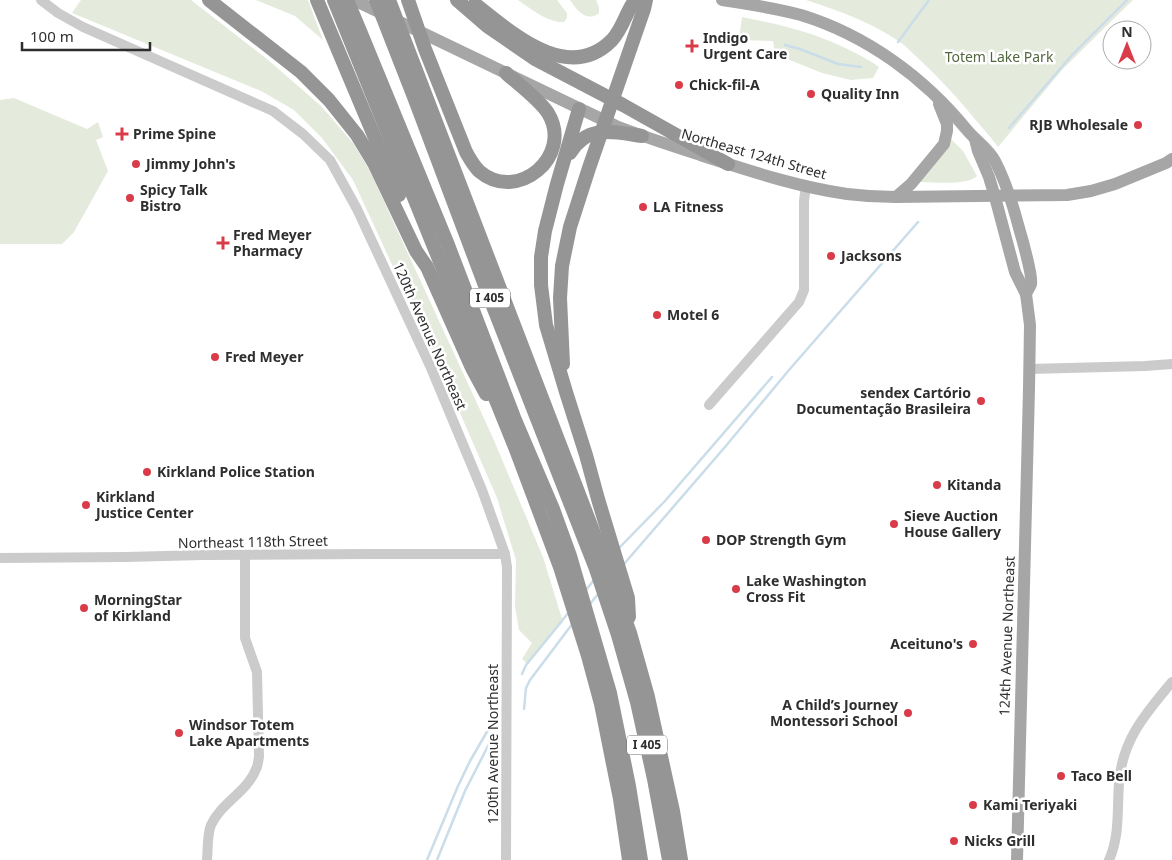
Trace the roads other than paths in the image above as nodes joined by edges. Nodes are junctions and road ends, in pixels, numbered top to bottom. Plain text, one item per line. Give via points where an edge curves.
1 (41, 0) edge
2 (209, 0) edge
3 (317, 0) edge
4 (334, 0) edge
5 (347, 0) edge
6 (354, 0) edge
7 (376, 0) edge
8 (389, 0) edge
9 (408, 0) edge
10 (457, 0) edge
11 (470, 0) edge
12 (621, 0) edge
13 (635, 0) edge
14 (646, 0) edge
15 (722, 0) edge
16 (620, 29) junction
17 (506, 73) junction
18 (936, 97) junction
19 (580, 109) junction
20 (613, 129) junction
21 (642, 136) joint
22 (975, 139) junction
23 (1172, 159) edge
24 (563, 164) junction
25 (728, 164) junction
26 (806, 186) junction
27 (1011, 196) junction
28 (896, 197) junction
29 (995, 197) junction
30 (427, 266) junction
31 (1026, 294) junction
32 (1172, 364) edge
33 (1029, 369) junction
34 (566, 392) junction
35 (709, 405) dead end
36 (515, 447) junction
37 (591, 540) junction
38 (505, 554) junction
39 (245, 555) junction
40 (0, 558) edge
41 (620, 606) junction
42 (592, 651) junction
43 (1172, 682) edge
44 (635, 858) edge
45 (674, 858) edge
46 (1111, 858) edge
47 (207, 860) edge
48 (506, 860) edge
49 (1017, 860) edge

1 - 38 street, 120th Avenue Northeast via 83,27 273,112 304,134 330,160 357,209 430,368
2 - 30 highway via 300,72 338,110 374,163 416,251
3 - 30 highway
4 - 36 highway, I 405
5 - 42 highway, I 405 via 553,509 570,556
6 - 17 main road
7 - 37 highway, I 405 via 489,296
8 - 37 highway, I 405
9 - 17 highway via 472,163 495,180 515,181 525,179 541,168 551,154 554,136 548,113
10 - 25 highway via 487,26 535,59
11 - 16 highway via 524,40 544,52 562,57 596,52
12 - 16 highway
13 - 16 highway
14 - 34 highway via 570,226 560,298
15 - 18 main road via 784,11 836,28 884,54
17 - 19 main road
18 - 22 main road
18 - 28 main road via 947,124 944,144
19 - 20 main road
19 - 24 highway
20 - 21 highway
20 - 24 highway via 586,136
21 - 25 main road, Northeast 124th Street
22 - 27 main road, 124th Avenue Northeast via 986,147
22 - 29 main road, 124th Avenue Northeast
23 - 27 main road, Northeast 124th Street via 1091,191
24 - 34 highway via 540,257 540,285 546,325
25 - 26 main road, Northeast 124th Street
26 - 28 main road, Northeast 124th Street via 845,194
26 - 35 street via 804,290 799,302
27 - 29 main road, Northeast 124th Street
27 - 31 main road, 124th Avenue Northeast via 1032,282
28 - 29 main road, Northeast 124th Street
29 - 31 main road, 124th Avenue Northeast via 1015,272
30 - 36 highway via 472,368
31 - 33 main road, 124th Avenue Northeast via 1030,325
32 - 33 street
33 - 49 main road, 124th Avenue Northeast
34 - 41 highway via 615,556
36 - 42 highway, I 405
37 - 41 highway, I 405
38 - 39 street, Northeast 118th Street
38 - 48 street, 120th Avenue Northeast via 508,567
39 - 40 street, Northeast 118th Street
39 - 47 street via 245,638 257,672 258,758 249,782 221,809 211,825
41 - 45 highway, I 405 via 652,772
41 - 45 highway, I 405 via 648,697 663,764 673,811
42 - 44 highway, I 405 via 620,799
43 - 46 street via 1146,713 1128,745 1120,775 1117,828

